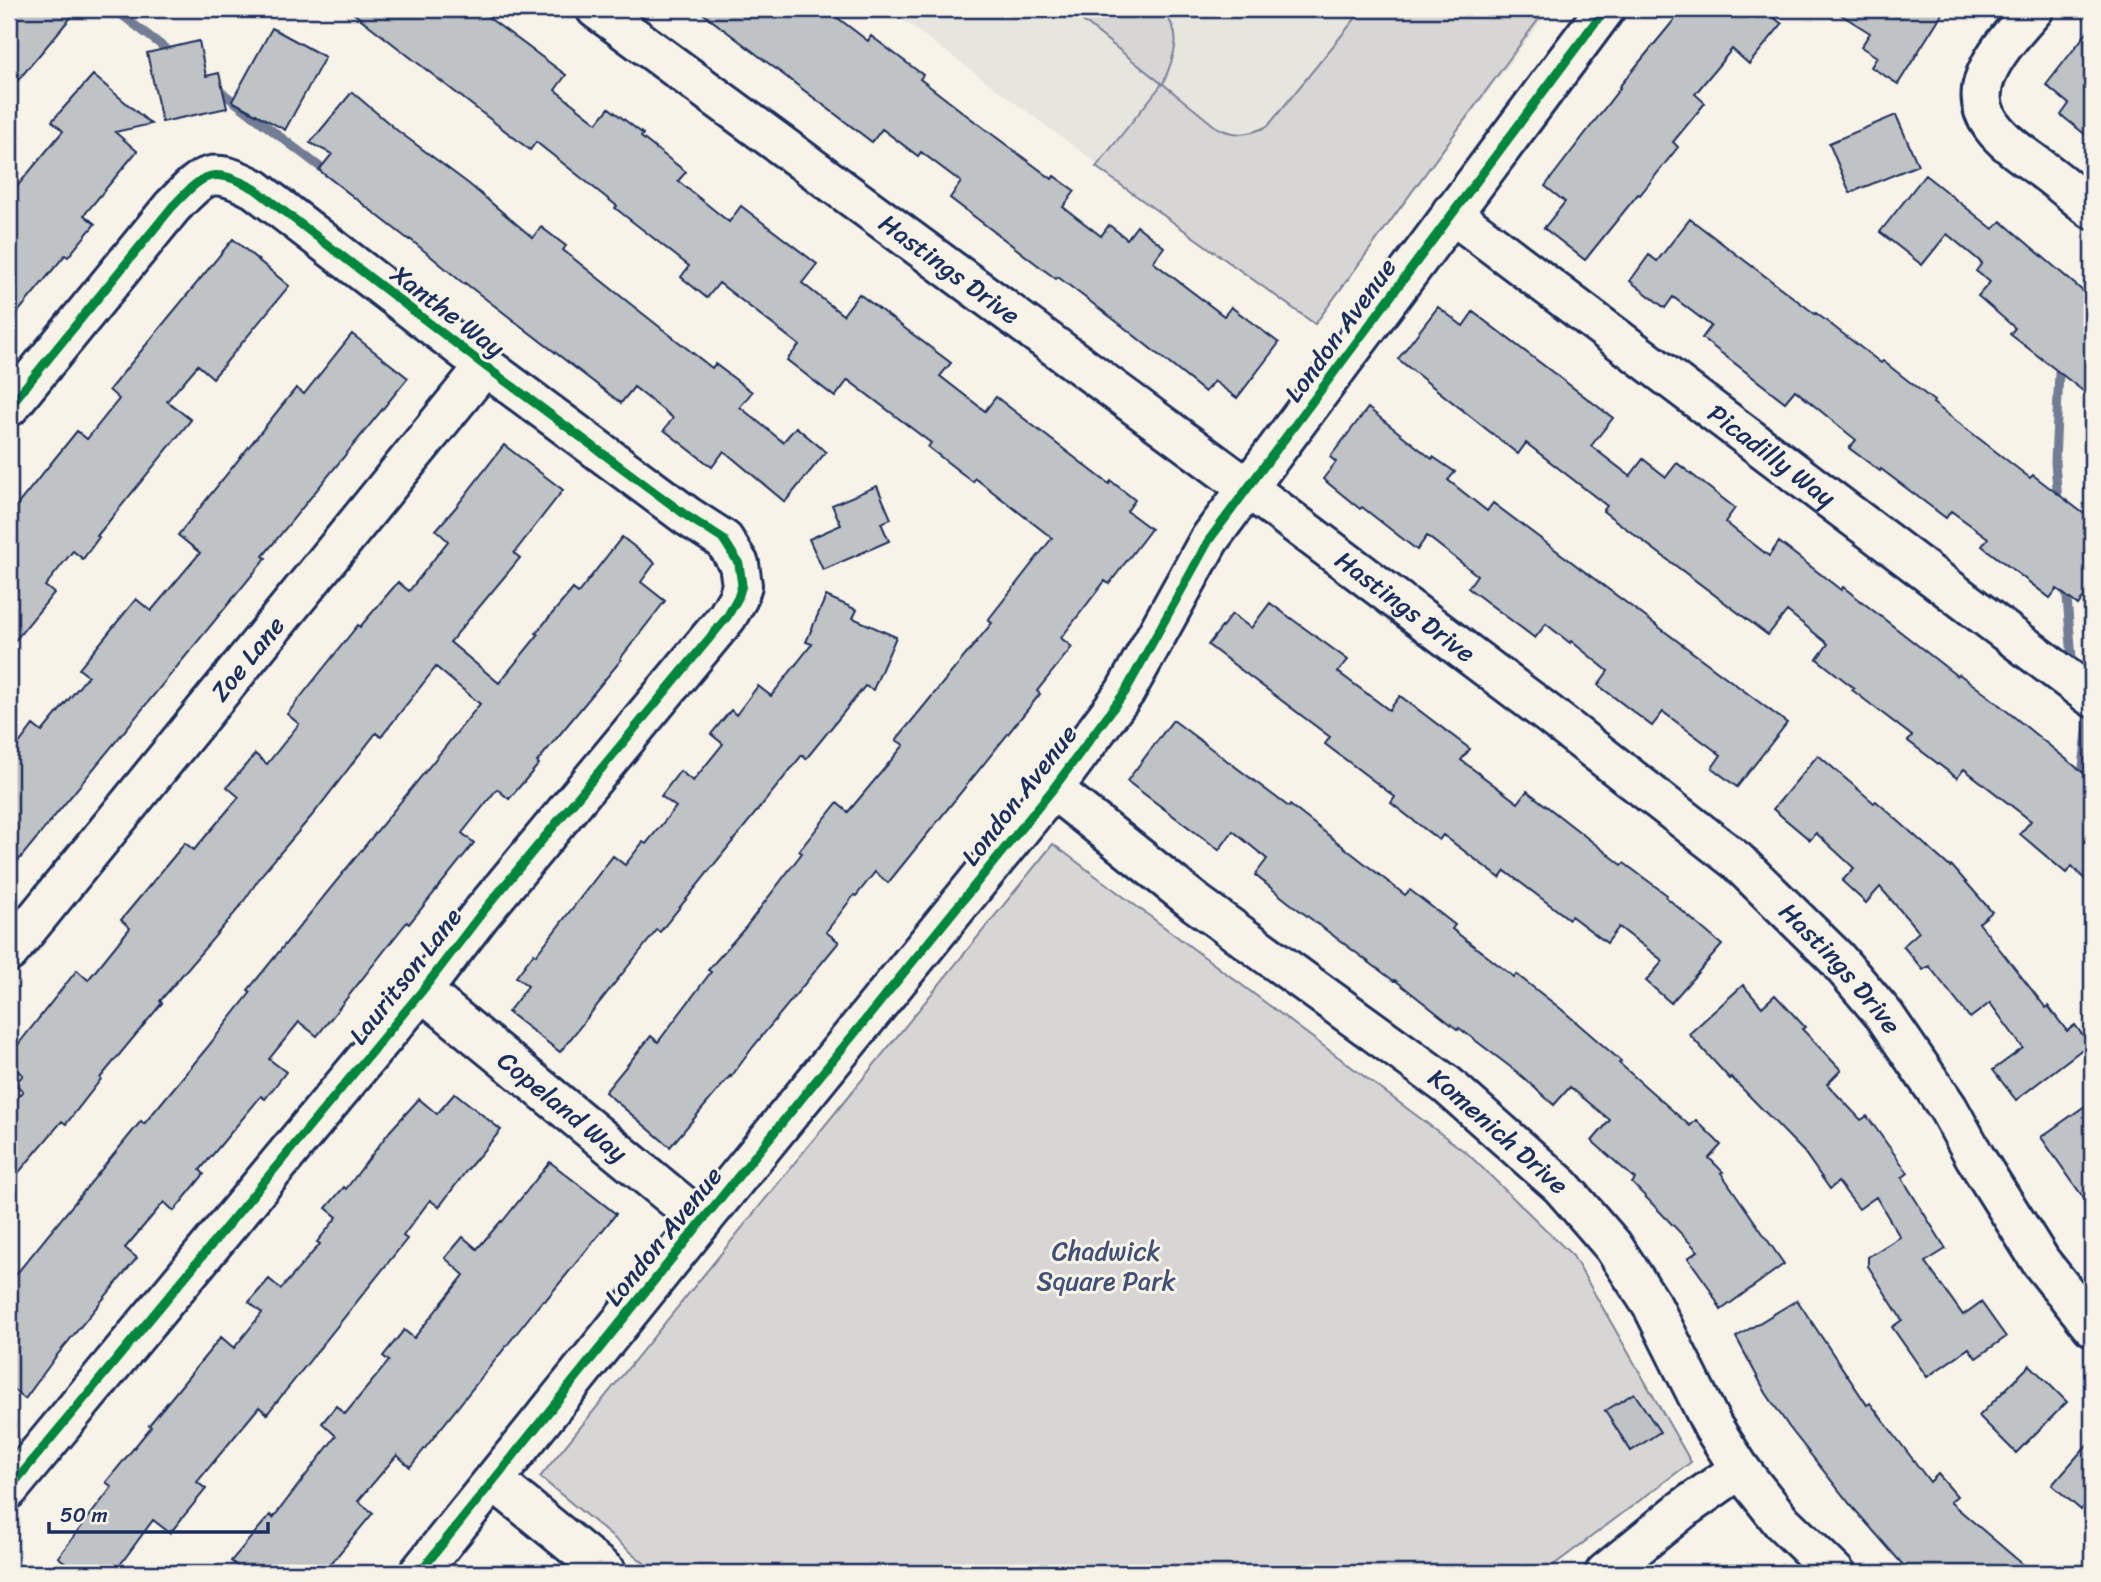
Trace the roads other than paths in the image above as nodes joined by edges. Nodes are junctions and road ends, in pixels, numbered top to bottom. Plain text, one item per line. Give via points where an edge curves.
1 (596, 9) edge
2 (1605, 9) edge
3 (2034, 9) edge
4 (2092, 209) edge
5 (1451, 213) junction
6 (485, 366) junction
7 (9, 407) edge
8 (1249, 489) junction
9 (656, 493) joint
10 (2092, 697) edge
11 (1053, 789) junction
12 (9, 952) edge
13 (422, 991) junction
14 (702, 1221) junction
15 (2092, 1326) edge
16 (1740, 1469) junction
17 (494, 1481) junction
18 (9, 1489) edge
19 (419, 1573) edge
20 (607, 1573) edge
21 (1605, 1573) edge
22 (1835, 1573) edge

1 - 8 street, Hastings Drive
2 - 5 street, London Avenue
3 - 4 street via 1987,74 1981,92 1983,108 2003,139
5 - 8 street, London Avenue
5 - 10 street, Picadilly Way
6 - 7 street, Xanthe Way via 255,189 235,179 209,175 198,179 172,207
6 - 9 street, Xanthe Way
6 - 12 street, Zoe Lane
8 - 11 street, London Avenue via 1209,540 1125,692
8 - 15 street, Hastings Drive via 1737,861 1836,958 1885,1016 1948,1108 2041,1262
9 - 13 street, Lauritson Lane via 724,540 739,564 742,585 738,598
11 - 14 street, London Avenue
11 - 16 street, Komenich Drive via 1196,903 1447,1085 1561,1186 1613,1246 1653,1307 1713,1427
13 - 14 street, Copeland Way
13 - 18 street, Lauritson Lane
14 - 17 street, London Avenue
16 - 21 street
16 - 22 street, Komenich Drive via 1782,1522
17 - 19 street, London Avenue
17 - 20 street

